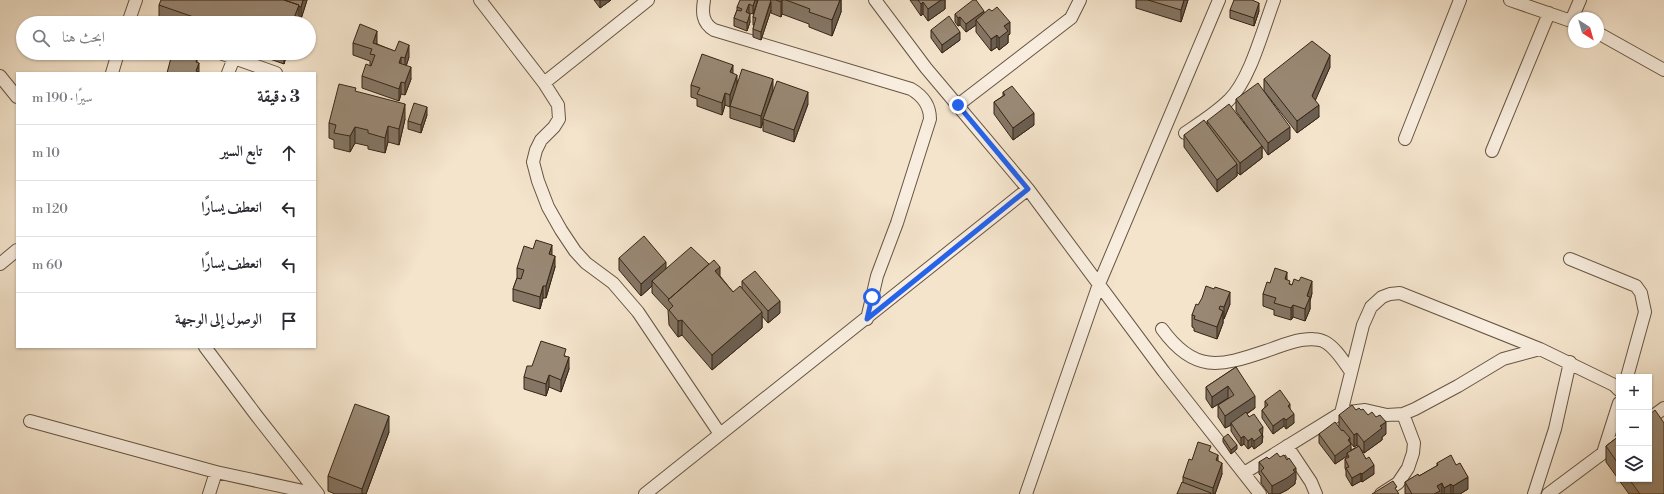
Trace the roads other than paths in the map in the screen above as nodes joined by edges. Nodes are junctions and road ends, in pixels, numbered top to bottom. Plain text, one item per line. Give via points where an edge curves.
1 (136, 0) edge
2 (480, 0) edge
3 (648, 0) edge
4 (704, 0) edge
5 (875, 0) edge
6 (1080, 0) edge
7 (1219, 0) edge
8 (1274, 0) edge
9 (1460, 0) edge
10 (1510, 0) edge
11 (1580, 0) edge
12 (1575, 12) edge
13 (1549, 13) junction
14 (132, 16) edge
15 (1568, 20) edge
16 (1604, 36) edge
17 (116, 60) edge
18 (233, 60) edge
19 (240, 60) edge
20 (1664, 70) edge
21 (112, 72) edge
22 (228, 72) edge
23 (273, 72) edge
24 (0, 76) edge
25 (544, 83) junction
26 (16, 96) edge
27 (958, 105) junction
28 (1185, 133) edge
29 (1405, 139) dead end
30 (1492, 151) dead end
31 (1028, 189) junction
32 (16, 251) edge
33 (1570, 259) dead end
34 (0, 264) edge
35 (1099, 284) junction
36 (867, 319) junction
37 (1162, 329) dead end
38 (206, 348) edge
39 (1540, 349) junction
40 (1570, 362) junction
41 (1351, 372) junction
42 (1628, 374) edge
43 (1616, 387) edge
44 (1617, 410) edge
45 (1341, 413) junction
46 (1403, 414) junction
47 (30, 421) dead end
48 (720, 434) junction
49 (1616, 443) edge
50 (1287, 446) junction
51 (1603, 453) junction
52 (216, 472) junction
53 (1244, 473) junction
54 (209, 494) edge
55 (317, 494) edge
56 (645, 494) edge
57 (1026, 494) edge
58 (1260, 494) edge
59 (1316, 494) edge
60 (1382, 494) edge
61 (1534, 494) edge
62 (1548, 494) edge

1 - 14 street
2 - 25 street
3 - 25 street
4 - 36 street via 704,21 714,30 911,89 920,94 929,108 930,119 877,276
5 - 27 street via 926,68
6 - 27 street via 1069,20
7 - 35 street
8 - 28 street via 1246,77 1238,90 1212,114
9 - 29 street
10 - 13 street
11 - 12 street
13 - 15 street
13 - 30 street
16 - 20 street
17 - 21 street
18 - 22 street
19 - 23 street
24 - 26 street
25 - 48 street via 556,100 559,110 559,119 541,140 533,162 548,207 575,251 586,263 613,283 638,312
27 - 31 street
31 - 35 street
31 - 36 street
32 - 34 street
33 - 42 street via 1636,286 1641,293 1645,312
35 - 53 street
35 - 57 street
36 - 48 street
37 - 41 street via 1186,355 1205,363 1220,364 1292,342 1314,339 1325,342 1336,351
38 - 55 street
39 - 40 street
39 - 41 street via 1400,293 1390,294 1382,297 1371,307 1363,325
39 - 46 street via 1503,358 1458,386
40 - 43 street
40 - 61 street via 1555,429
41 - 45 street
44 - 51 street
45 - 46 street via 1365,410 1387,415
45 - 50 street
46 - 60 street via 1414,443 1413,453 1408,468 1398,483
47 - 52 street
48 - 56 street
49 - 51 street
50 - 53 street
50 - 59 street
51 - 62 street
52 - 54 street
52 - 55 street
53 - 58 street

